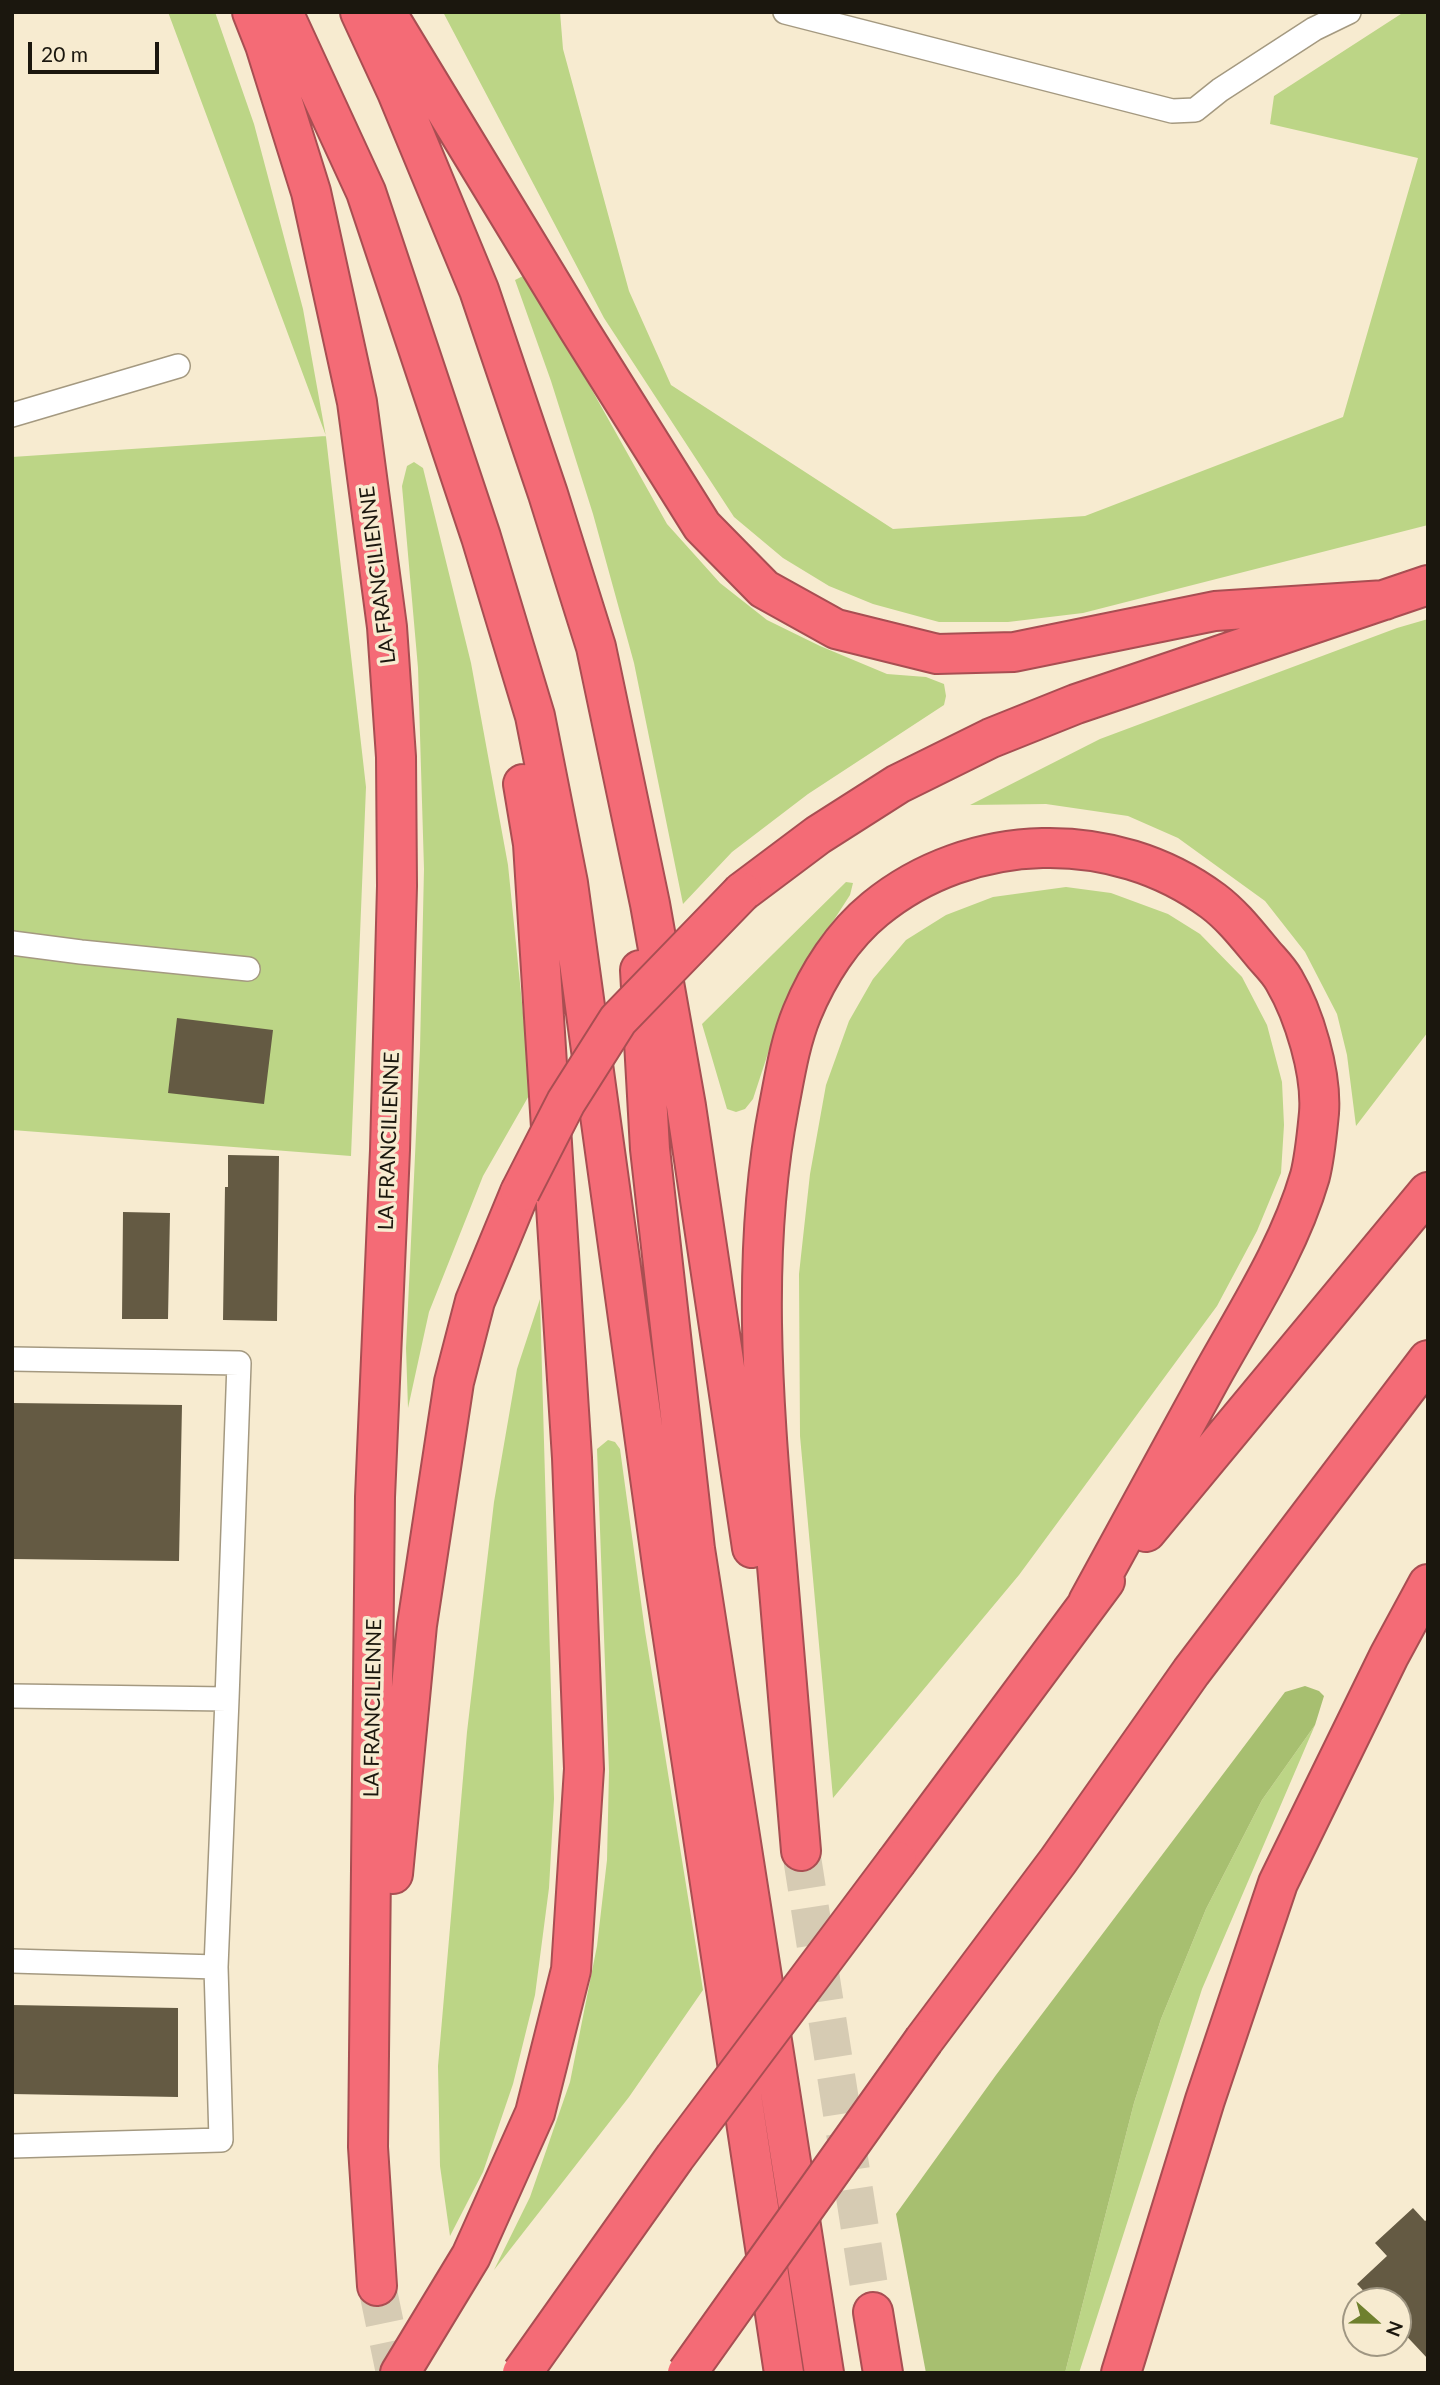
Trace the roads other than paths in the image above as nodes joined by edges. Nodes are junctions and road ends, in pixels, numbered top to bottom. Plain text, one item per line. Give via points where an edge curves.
1 (252, 12) edge
2 (283, 12) edge
3 (360, 12) edge
4 (386, 12) edge
5 (785, 12) edge
6 (1349, 12) edge
7 (1317, 20) edge
8 (178, 366) dead end
9 (12, 415) edge
10 (481, 537) junction
11 (1428, 585) edge
12 (1385, 600) junction
13 (632, 820) junction
14 (12, 943) edge
15 (248, 969) dead end
16 (1428, 1192) edge
17 (12, 1359) edge
18 (1428, 1360) edge
19 (1428, 1584) edge
20 (1088, 1602) junction
21 (12, 1696) edge
22 (228, 1699) junction
23 (12, 1961) edge
24 (216, 1967) junction
25 (12, 2146) edge
26 (368, 2147) junction
27 (377, 2286) tunnel mouth
28 (873, 2312) tunnel mouth
29 (400, 2373) edge
30 (522, 2373) edge
31 (687, 2373) edge
32 (784, 2373) edge
33 (824, 2373) edge
34 (883, 2373) edge
35 (1121, 2373) edge

1 - 26 highway, LA FRANCILIENNE via 311,192 357,402 387,627 396,757 391,1108 375,1497
2 - 10 highway via 366,192
3 - 13 highway via 479,290 544,481 596,647
4 - 12 highway via 702,526 764,589 836,629 937,654 1014,652 1214,611
5 - 7 lane via 1172,111 1195,110
6 - 7 lane
8 - 9 lane
10 - 29 highway via 533,845 572,1458 584,1769 570,1970 535,2113 471,2256
10 - 32 highway via 535,716 568,883 663,1572
11 - 12 highway
12 - 26 highway, bridge via 1076,704 991,738 898,784 818,835 742,892 618,1020 566,1102 520,1192 475,1301 454,1382 417,1625
13 - 20 highway via 686,1106 801,1851 766,1441 761,1283 764,1208 785,1073 801,1015 829,959 873,910 923,876 969,859 1044,847 1129,858 1184,882 1215,902 1284,978 1310,1041 1320,1107 1310,1174 1281,1251
13 - 33 highway via 650,1149 695,1549
14 - 15 lane
16 - 20 highway
17 - 22 lane via 239,1363
18 - 31 highway, bridge via 1191,1672
19 - 35 highway via 1279,1883 1201,2113
20 - 30 highway, bridge via 675,2157
21 - 22 lane
22 - 24 lane
23 - 24 lane
24 - 25 lane via 221,2140
26 - 27 highway, LA FRANCILIENNE
28 - 34 highway

